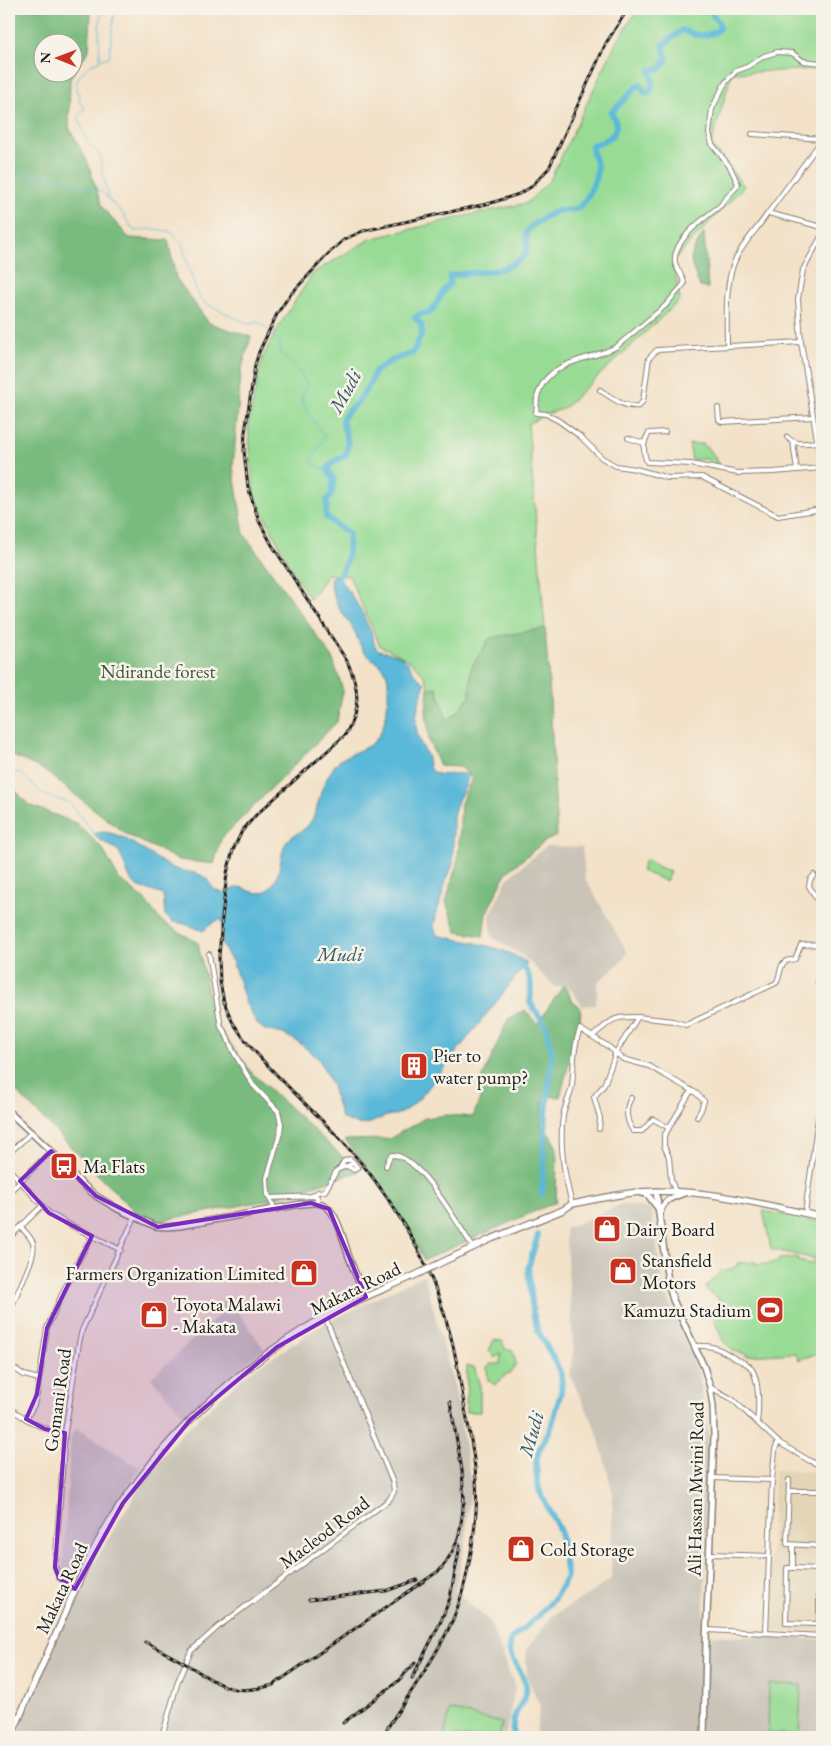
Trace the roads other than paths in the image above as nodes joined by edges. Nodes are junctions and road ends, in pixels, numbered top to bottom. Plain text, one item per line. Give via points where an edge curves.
1 (822, 63) edge
2 (752, 134) dead end
3 (822, 140) edge
4 (768, 213) junction
5 (822, 227) edge
6 (822, 235) edge
7 (801, 342) junction
8 (727, 346) junction
9 (600, 390) dead end
10 (718, 408) dead end
11 (813, 417) junction
12 (665, 432) dead end
13 (787, 437) dead end
14 (628, 438) dead end
15 (793, 442) junction
16 (817, 442) junction
17 (644, 444) junction
18 (822, 469) edge
19 (797, 470) junction
20 (822, 509) edge
21 (814, 875) dead end
22 (822, 908) edge
23 (822, 944) edge
24 (822, 949) edge
25 (209, 954) dead end
26 (822, 995) edge
27 (638, 1018) junction
28 (593, 1036) junction
29 (616, 1052) junction
30 (691, 1091) junction
31 (822, 1096) edge
32 (631, 1098) dead end
33 (9, 1112) edge
34 (697, 1117) dead end
35 (599, 1128) dead end
36 (669, 1128) junction
37 (32, 1132) junction
38 (52, 1151) junction
39 (9, 1153) edge
40 (354, 1163) junction
41 (346, 1166) junction
42 (386, 1166) dead end
43 (340, 1168) junction
44 (9, 1169) edge
45 (20, 1181) junction
46 (656, 1191) junction
47 (675, 1191) junction
48 (9, 1192) edge
49 (638, 1192) junction
50 (688, 1192) junction
51 (312, 1196) junction
52 (269, 1197) junction
53 (317, 1202) junction
54 (572, 1204) junction
55 (42, 1206) junction
56 (275, 1209) junction
57 (658, 1210) junction
58 (805, 1213) junction
59 (822, 1216) edge
60 (135, 1217) junction
61 (660, 1220) junction
62 (21, 1227) junction
63 (92, 1236) junction
64 (9, 1238) edge
65 (473, 1248) junction
66 (121, 1250) junction
67 (366, 1297) junction
68 (9, 1316) edge
69 (325, 1317) junction
70 (694, 1346) junction
71 (9, 1365) edge
72 (39, 1379) junction
73 (710, 1387) junction
74 (9, 1408) edge
75 (26, 1419) junction
76 (757, 1422) junction
77 (65, 1432) junction
78 (778, 1442) junction
79 (822, 1466) edge
80 (712, 1478) junction
81 (772, 1480) junction
82 (790, 1480) dead end
83 (789, 1491) junction
84 (822, 1491) edge
85 (793, 1545) junction
86 (822, 1546) edge
87 (710, 1554) junction
88 (769, 1556) junction
89 (793, 1568) junction
90 (821, 1569) edge
91 (75, 1590) junction
92 (706, 1630) junction
93 (766, 1633) junction
94 (822, 1636) edge
95 (11, 1737) edge
96 (162, 1737) edge
97 (704, 1737) edge

1 - 20 street via 802,61 792,53 776,52 732,74 712,108 709,133 712,144 730,167 738,184 722,205 678,245 675,260 684,284 666,306 616,347 570,362 553,373 538,394 536,413 559,421 616,466 672,478 702,477 778,516
2 - 3 street
3 - 4 street
4 - 5 street
4 - 8 street via 737,256 733,267 727,306
6 - 7 street via 801,278 798,299
7 - 8 street
7 - 11 street
8 - 9 street via 654,352 649,358 643,401 639,406 621,403
10 - 11 street via 718,418 722,422
11 - 16 street
12 - 17 street via 649,433
13 - 15 street
14 - 17 street
15 - 16 street
15 - 19 street
16 - 18 street
17 - 19 street via 646,460 650,462 691,464 738,473
18 - 19 street
21 - 22 street via 809,886
23 - 27 street via 801,945 795,960 783,964 776,983 686,1025
24 - 26 street via 818,983
25 - 52 street via 221,1026 253,1085 274,1106 280,1117 280,1133 267,1178
27 - 28 street via 619,1017
27 - 29 street
28 - 29 street
28 - 54 street via 580,1029 576,1039 572,1086 563,1116 564,1167
29 - 30 street via 627,1061 649,1066
29 - 35 street via 604,1084 594,1097 600,1118
30 - 34 street via 704,1101
30 - 36 street
31 - 58 street
32 - 36 street via 627,1109 632,1131 642,1131 653,1119
33 - 37 main road
36 - 47 street via 664,1136 664,1146
37 - 38 main road
37 - 39 street
38 - 45 street
38 - 60 main road via 96,1196
40 - 41 street
40 - 41 street via 357,1169
40 - 43 street via 347,1160
41 - 43 street
42 - 65 street via 388,1158 395,1154 408,1159 427,1179
43 - 51 street via 325,1191
44 - 45 street
45 - 48 street
45 - 55 street
46 - 47 main road, Makata Road
46 - 49 main road, Makata Road
46 - 57 main road, Ali Hassan Mwini Road
47 - 50 main road, Makata Road
49 - 54 main road, Makata Road
49 - 57 main road via 648,1195
50 - 58 main road, Makata Road
50 - 61 main road via 667,1200 660,1210
51 - 52 street
51 - 53 street via 318,1198
52 - 56 street
53 - 56 main road
53 - 67 main road via 327,1206 335,1218
54 - 65 main road, Makata Road
55 - 62 street
55 - 63 street via 56,1218
56 - 60 main road via 166,1227
57 - 61 main road, Ali Hassan Mwini Road
58 - 59 main road, Makata Road
60 - 66 street, Gomani Road
61 - 70 main road, Ali Hassan Mwini Road via 668,1282
62 - 64 street
62 - 68 street via 33,1244 33,1254
63 - 66 street
63 - 72 street via 47,1328
65 - 67 main road, Makata Road, bridge
66 - 77 street, Gomani Road via 80,1336
67 - 69 main road, Makata Road
69 - 91 main road, Makata Road via 244,1372 176,1435 122,1503
69 - 96 street, Macleod Road via 394,1492 389,1500 218,1627 191,1651 178,1681
70 - 73 main road, Ali Hassan Mwini Road
70 - 76 street via 722,1350 750,1366 758,1398
71 - 72 street via 21,1374
72 - 75 street via 34,1405
73 - 76 street via 732,1399
73 - 80 main road, Ali Hassan Mwini Road via 714,1436
74 - 75 street
75 - 77 street via 45,1429
76 - 78 street
77 - 91 street, Gomani Road via 55,1566 59,1578
78 - 79 street
78 - 81 street via 774,1450
80 - 81 street
80 - 87 main road, Ali Hassan Mwini Road
81 - 88 street
82 - 83 street
83 - 84 street
83 - 85 street via 787,1543
85 - 86 street
85 - 89 street
87 - 88 street
87 - 92 main road, Ali Hassan Mwini Road
88 - 93 street
89 - 90 street
89 - 90 street via 786,1571 787,1624 818,1623
91 - 95 main road, Makata Road
92 - 93 street
92 - 97 main road, Ali Hassan Mwini Road
93 - 94 street

